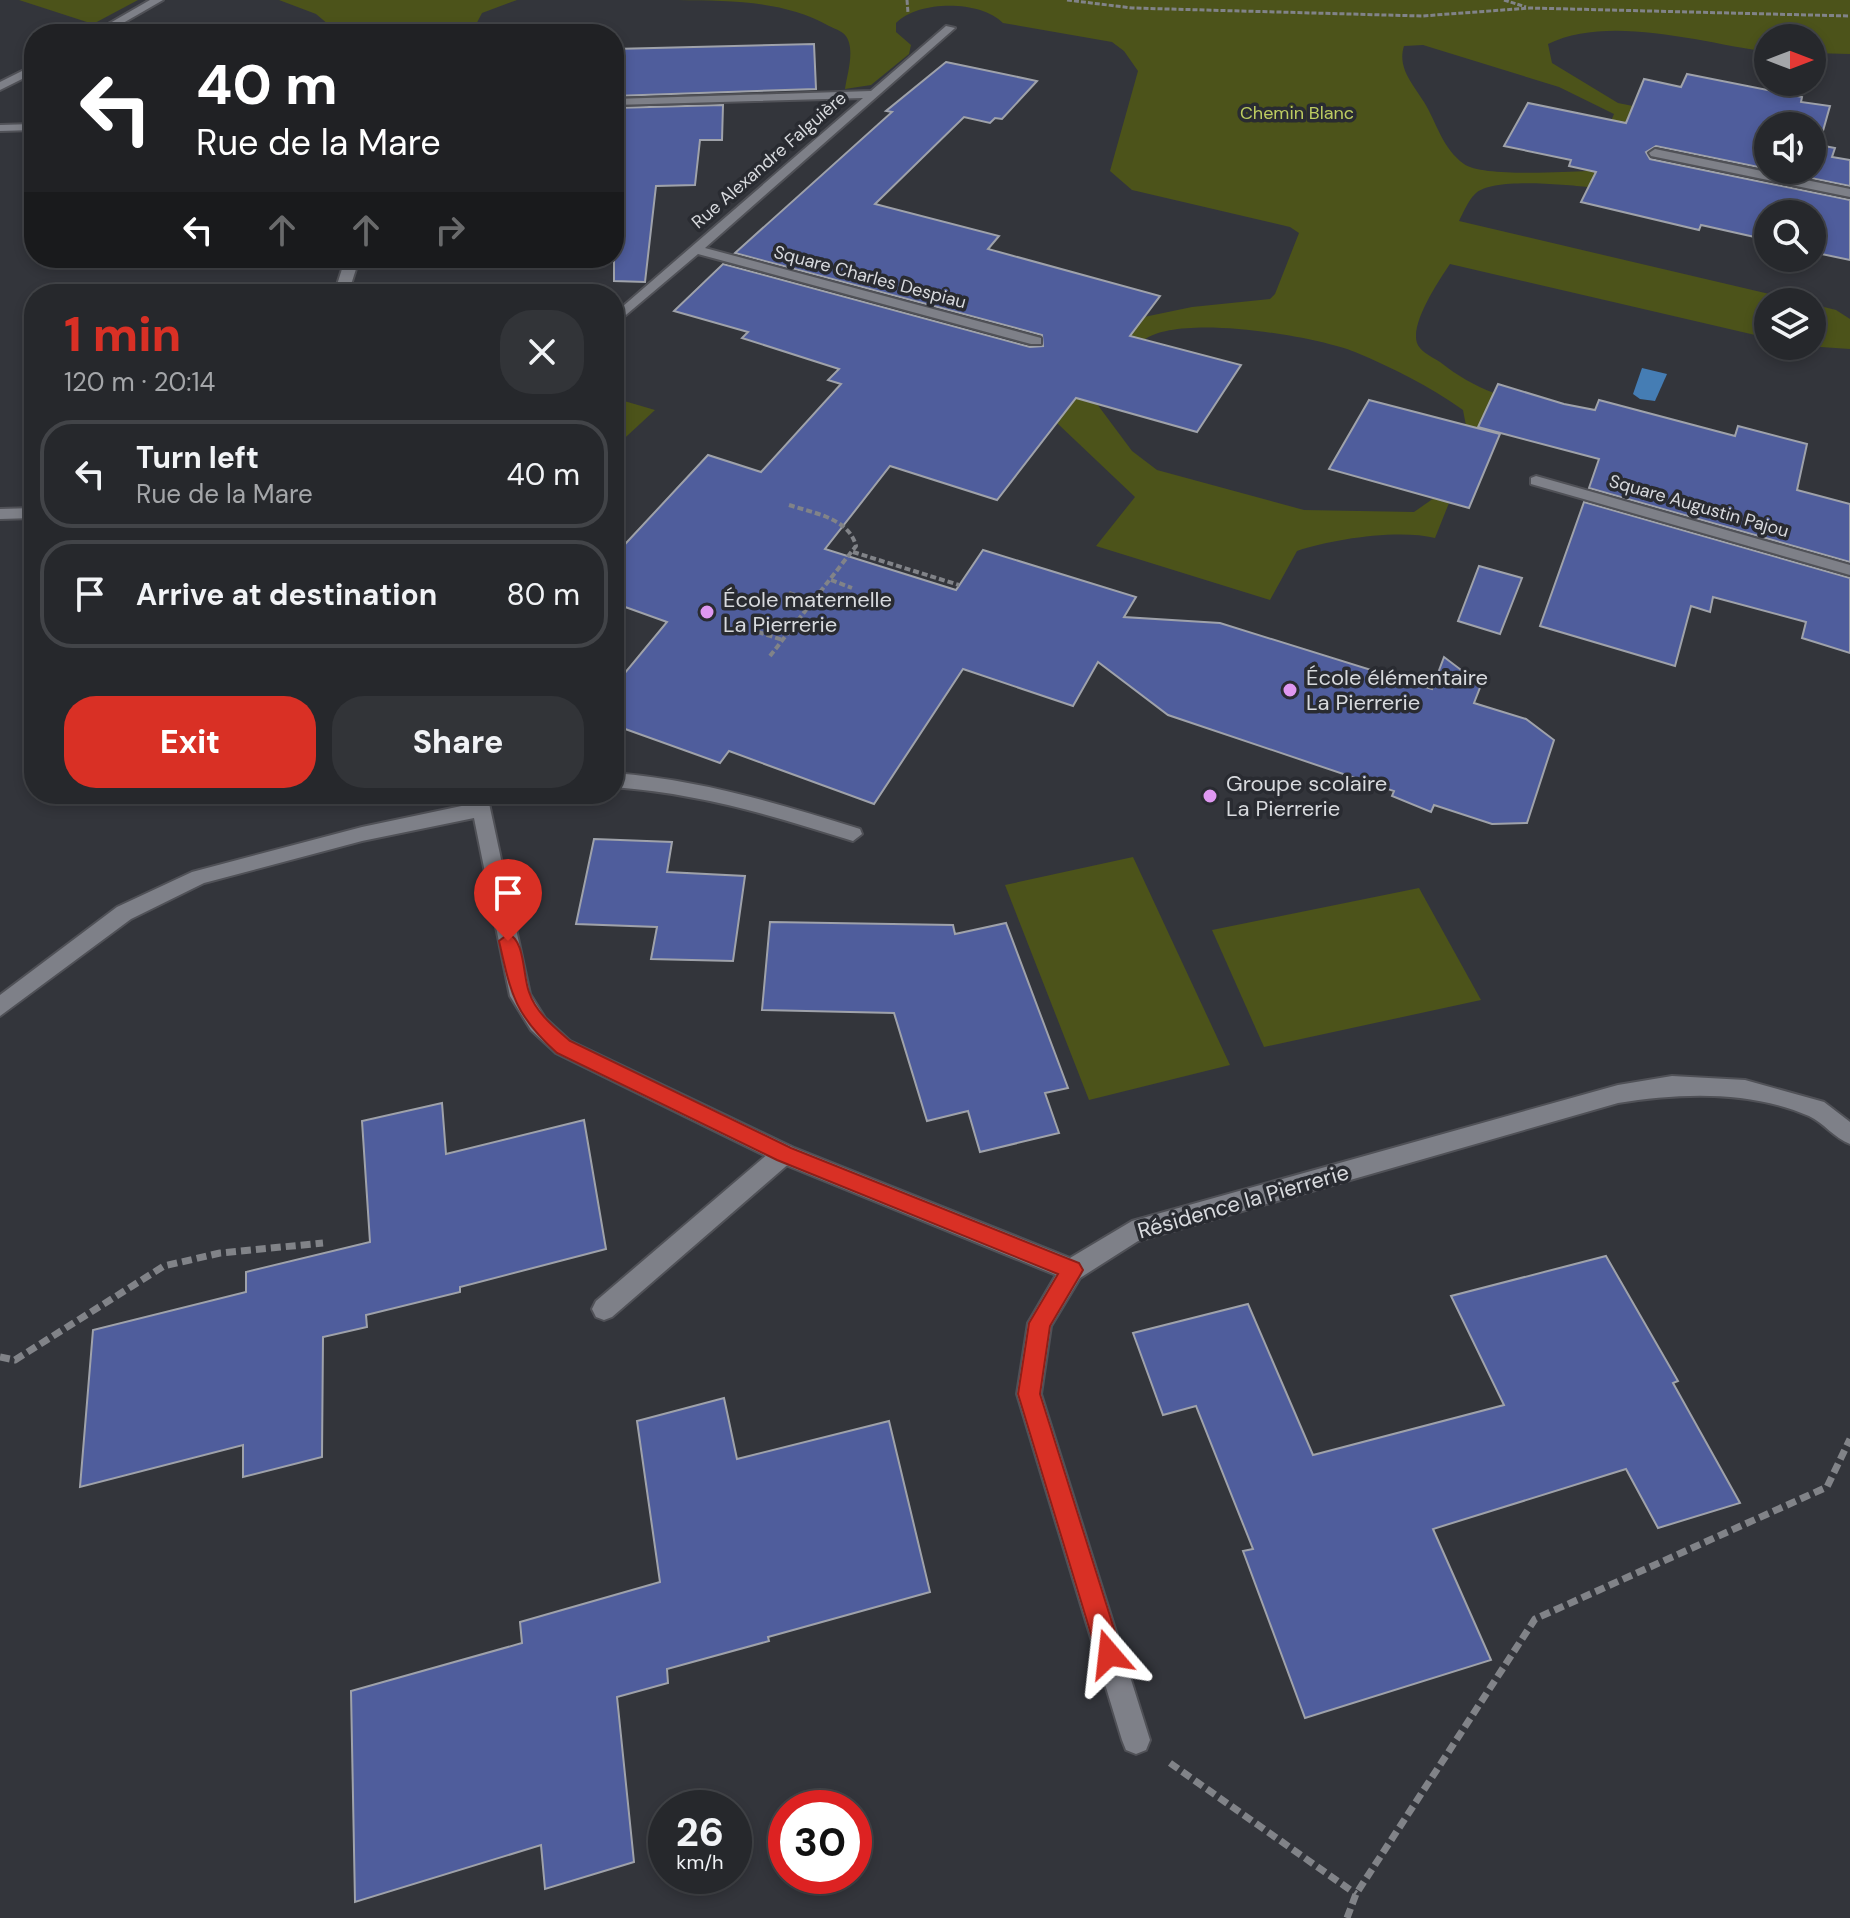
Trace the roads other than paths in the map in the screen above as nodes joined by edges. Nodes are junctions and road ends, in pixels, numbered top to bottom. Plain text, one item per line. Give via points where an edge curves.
1 (158, 0) edge
2 (114, 24) edge
3 (950, 28) dead end
4 (24, 74) edge
5 (0, 87) edge
6 (875, 94) junction
7 (624, 102) edge
8 (24, 127) edge
9 (0, 128) edge
10 (1655, 153) dead end
11 (1850, 193) edge
12 (694, 249) junction
13 (349, 269) dead end
14 (344, 284) edge
15 (624, 312) edge
16 (1036, 341) dead end
17 (1536, 481) dead end
18 (24, 513) edge
19 (0, 514) edge
20 (1850, 570) edge
21 (624, 781) edge
22 (469, 804) edge
23 (481, 804) edge
24 (853, 834) dead end
25 (0, 1007) edge
26 (1850, 1134) edge
27 (784, 1154) junction
28 (1072, 1270) junction
29 (604, 1309) dead end
30 (1136, 1740) road end

1 - 2 street
3 - 6 street, Rue Alexandre Falguière
4 - 5 street
6 - 7 street
6 - 12 street, Rue Alexandre Falguière
8 - 9 street
10 - 11 street
12 - 15 street, Rue Alexandre Falguière
12 - 16 street, Square Charles Despiau
13 - 14 street
17 - 20 street, Square Augustin Pajou
18 - 19 street
21 - 24 street via 750,801
22 - 25 street via 199,877 124,913
23 - 27 street via 520,996 538,1024 563,1047
26 - 28 street, Résidence la Pierrerie via 1816,1109 1745,1089 1672,1085 1632,1091 1132,1232
27 - 28 street
27 - 29 street
28 - 30 street, Résidence la Pierrerie via 1040,1323 1029,1394

